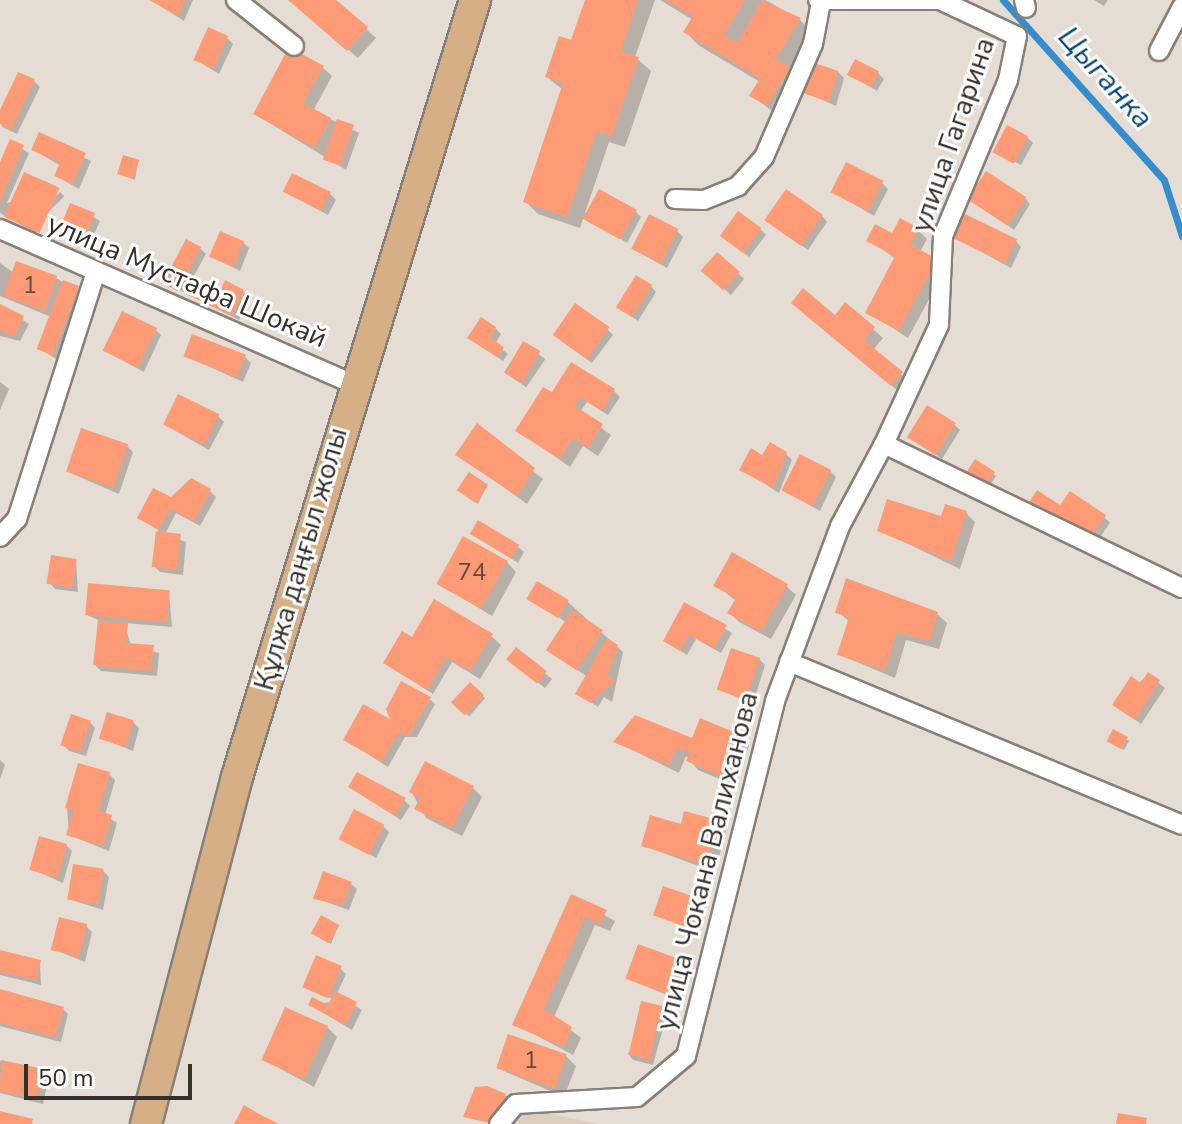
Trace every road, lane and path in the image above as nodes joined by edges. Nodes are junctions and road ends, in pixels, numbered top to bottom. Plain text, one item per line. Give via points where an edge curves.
1 (236, 0) edge
2 (475, 0) edge
3 (820, 1) edge
4 (1182, 7) edge
5 (294, 46) dead end
6 (1159, 51) dead end
7 (675, 199) dead end
8 (0, 229) edge
9 (95, 274) junction
10 (353, 384) junction
11 (884, 444) junction
12 (0, 537) edge
13 (1182, 588) edge
14 (789, 662) junction
15 (1182, 825) edge
16 (146, 1124) edge
17 (499, 1124) edge

1 - 5 street
2 - 10 main road, Құлжа даңғыл жолы
3 - 7 street, улица Гагарина via 813,44 764,157 738,186 704,200
3 - 11 street, улица Гагарина via 940,0 1017,36 1008,80 943,236 939,325
4 - 6 street
8 - 9 street, улица Мустафа Шокай
9 - 10 street, улица Мустафа Шокай
9 - 12 street via 17,519
10 - 16 main road, Құлжа даңғыл жолы via 237,777
11 - 13 street
11 - 14 street, улица Чокана Валиханова via 840,526
14 - 15 street, улица Чокана Валиханова
14 - 17 street, улица Чокана Валиханова via 686,1056 637,1097 516,1104

